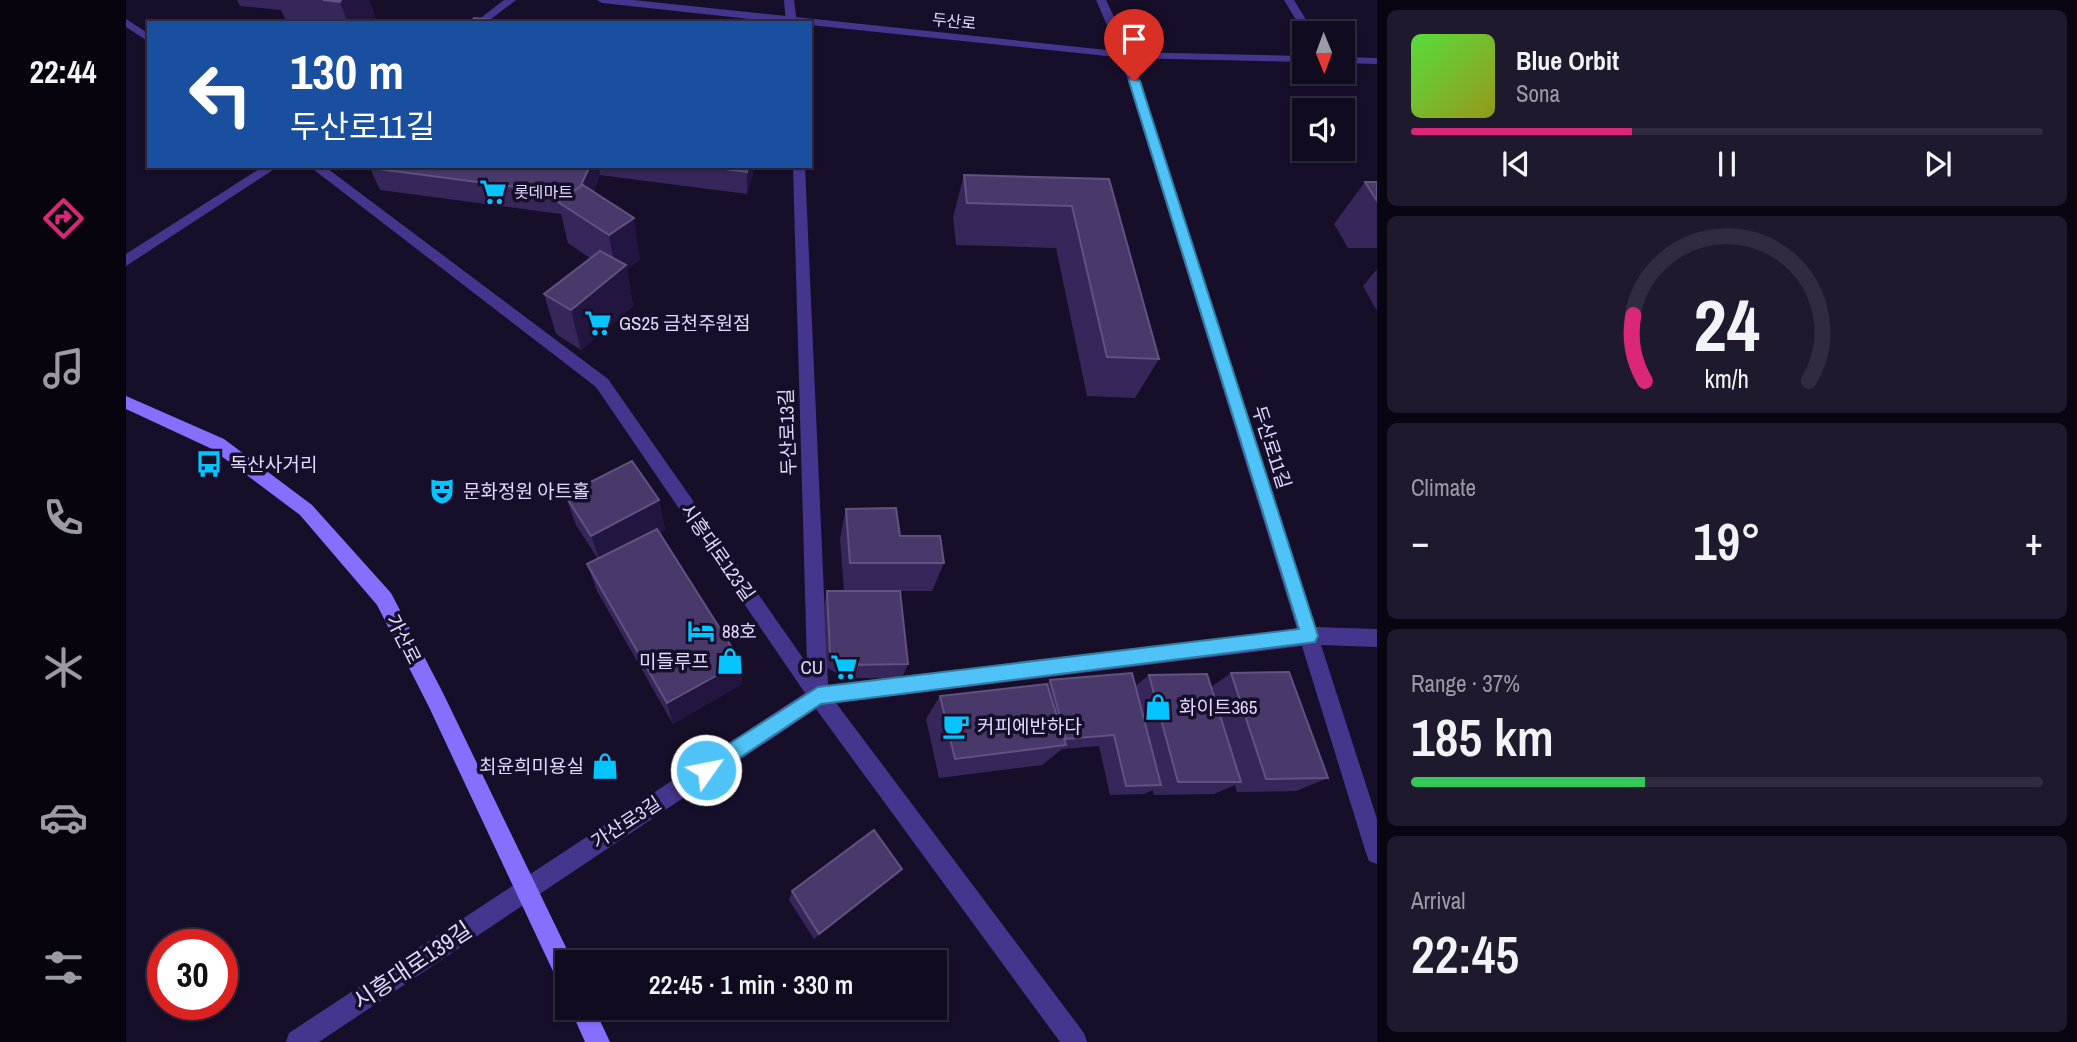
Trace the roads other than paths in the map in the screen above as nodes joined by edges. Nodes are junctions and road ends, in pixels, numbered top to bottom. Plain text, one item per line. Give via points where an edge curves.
1 (511, 0) edge
2 (602, 0) edge
3 (789, 0) edge
4 (1101, 0) edge
5 (1289, 0) edge
6 (482, 21) edge
7 (792, 21) edge
8 (1302, 21) edge
9 (126, 22) edge
10 (812, 23) edge
11 (147, 38) edge
12 (1126, 54) junction
13 (1292, 59) edge
14 (1355, 60) edge
15 (1377, 61) edge
16 (270, 168) edge
17 (318, 168) edge
18 (799, 168) edge
19 (126, 261) edge
20 (126, 402) edge
21 (1309, 636) junction
22 (1377, 638) edge
23 (818, 696) junction
24 (1377, 853) edge
25 (526, 888) junction
26 (555, 950) edge
27 (588, 1020) edge
28 (298, 1042) edge
29 (598, 1042) edge
30 (1075, 1042) edge

1 - 6 street
2 - 7 street, 두산로
3 - 7 street
4 - 12 street, 두산로11길
5 - 8 street
9 - 11 street
10 - 12 street, 두산로
12 - 13 street, 두산로
12 - 21 street, 두산로11길
14 - 15 street
16 - 19 street
17 - 23 street, 시흥대로123길 via 602,383
18 - 23 street, 두산로13길
20 - 25 main road, 가산로 via 218,444 306,510 384,599
21 - 22 street, 가산로3길
21 - 23 street, 가산로3길
21 - 24 street, 두산로11길
23 - 25 street, 가산로3길
23 - 30 street, 시흥대로123길
25 - 26 main road, 가산로
25 - 28 street, 시흥대로139길
27 - 29 main road

